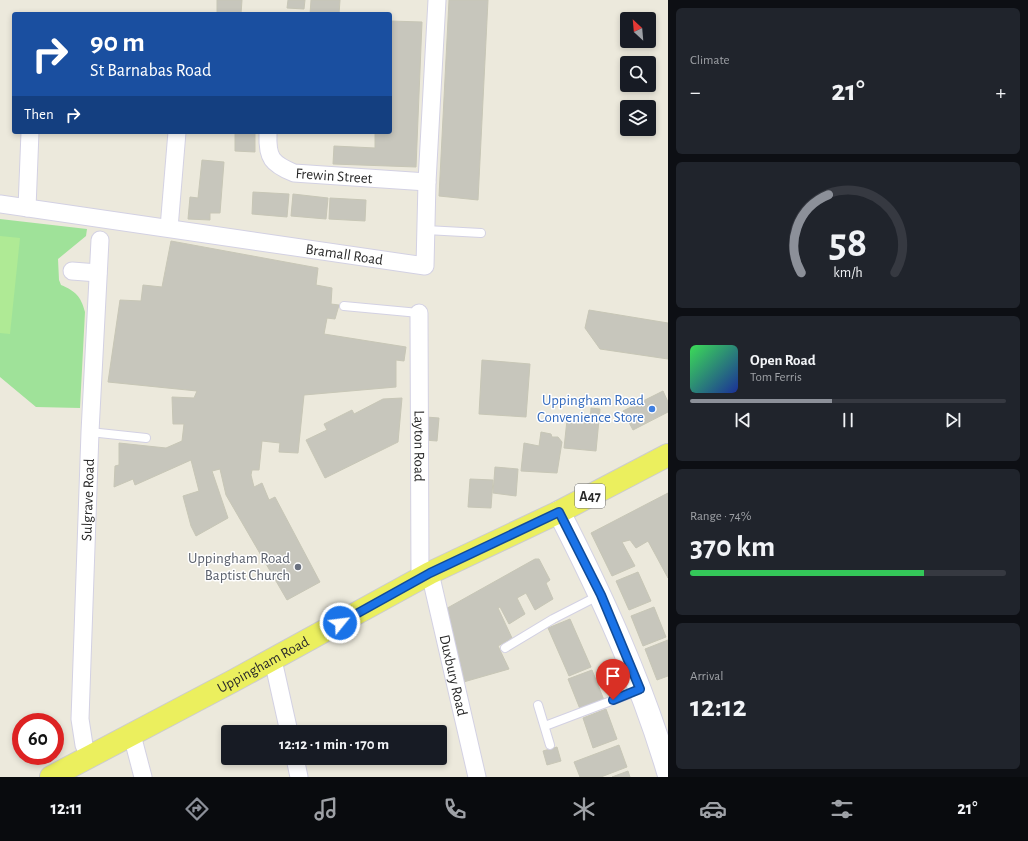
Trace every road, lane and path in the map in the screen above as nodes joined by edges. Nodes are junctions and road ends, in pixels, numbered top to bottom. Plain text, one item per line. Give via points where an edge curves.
1 (436, 0) edge
2 (30, 134) edge
3 (177, 134) edge
4 (268, 134) edge
5 (427, 182) junction
6 (0, 204) edge
7 (28, 208) junction
8 (169, 228) junction
9 (426, 230) junction
10 (480, 233) dead end
11 (100, 240) dead end
12 (72, 271) dead end
13 (98, 273) junction
14 (344, 306) dead end
15 (419, 312) joint
16 (90, 432) junction
17 (146, 438) dead end
18 (668, 455) edge
19 (559, 512) junction
20 (425, 576) junction
21 (601, 595) junction
22 (505, 648) dead end
23 (273, 660) junction
24 (640, 689) junction
25 (538, 705) dead end
26 (287, 725) edge
27 (545, 726) junction
28 (132, 736) junction
29 (550, 745) dead end
30 (90, 758) junction
31 (296, 765) edge
32 (668, 772) edge
33 (50, 777) edge
34 (143, 777) edge
35 (299, 777) edge
36 (477, 777) edge

1 - 5 street, Bramall Road
2 - 7 street
3 - 8 street
4 - 5 street, Frewin Street via 268,149 272,160 280,168 294,173
5 - 9 street, Bramall Road
6 - 7 street, Bramall Road
7 - 8 street, Bramall Road
8 - 9 street, Bramall Road via 425,266
9 - 10 lane
11 - 13 street, Sulgrave Road
12 - 13 street
13 - 16 street, Sulgrave Road
14 - 15 lane
15 - 20 street, Layton Road
16 - 17 lane
16 - 30 street, Sulgrave Road via 80,719 84,745
18 - 19 main road, Uppingham Road / A47
19 - 20 main road, Uppingham Road / A47
19 - 21 main road
20 - 23 main road, Uppingham Road / A47
20 - 36 street, Duxbury Road
21 - 22 lane via 553,619
21 - 24 main road
23 - 26 street
23 - 28 main road, Uppingham Road / A47
24 - 27 lane
24 - 32 main road
25 - 27 lane
27 - 29 lane
28 - 30 main road, Uppingham Road / A47
28 - 34 street
30 - 33 main road, Uppingham Road / A47
31 - 35 street

